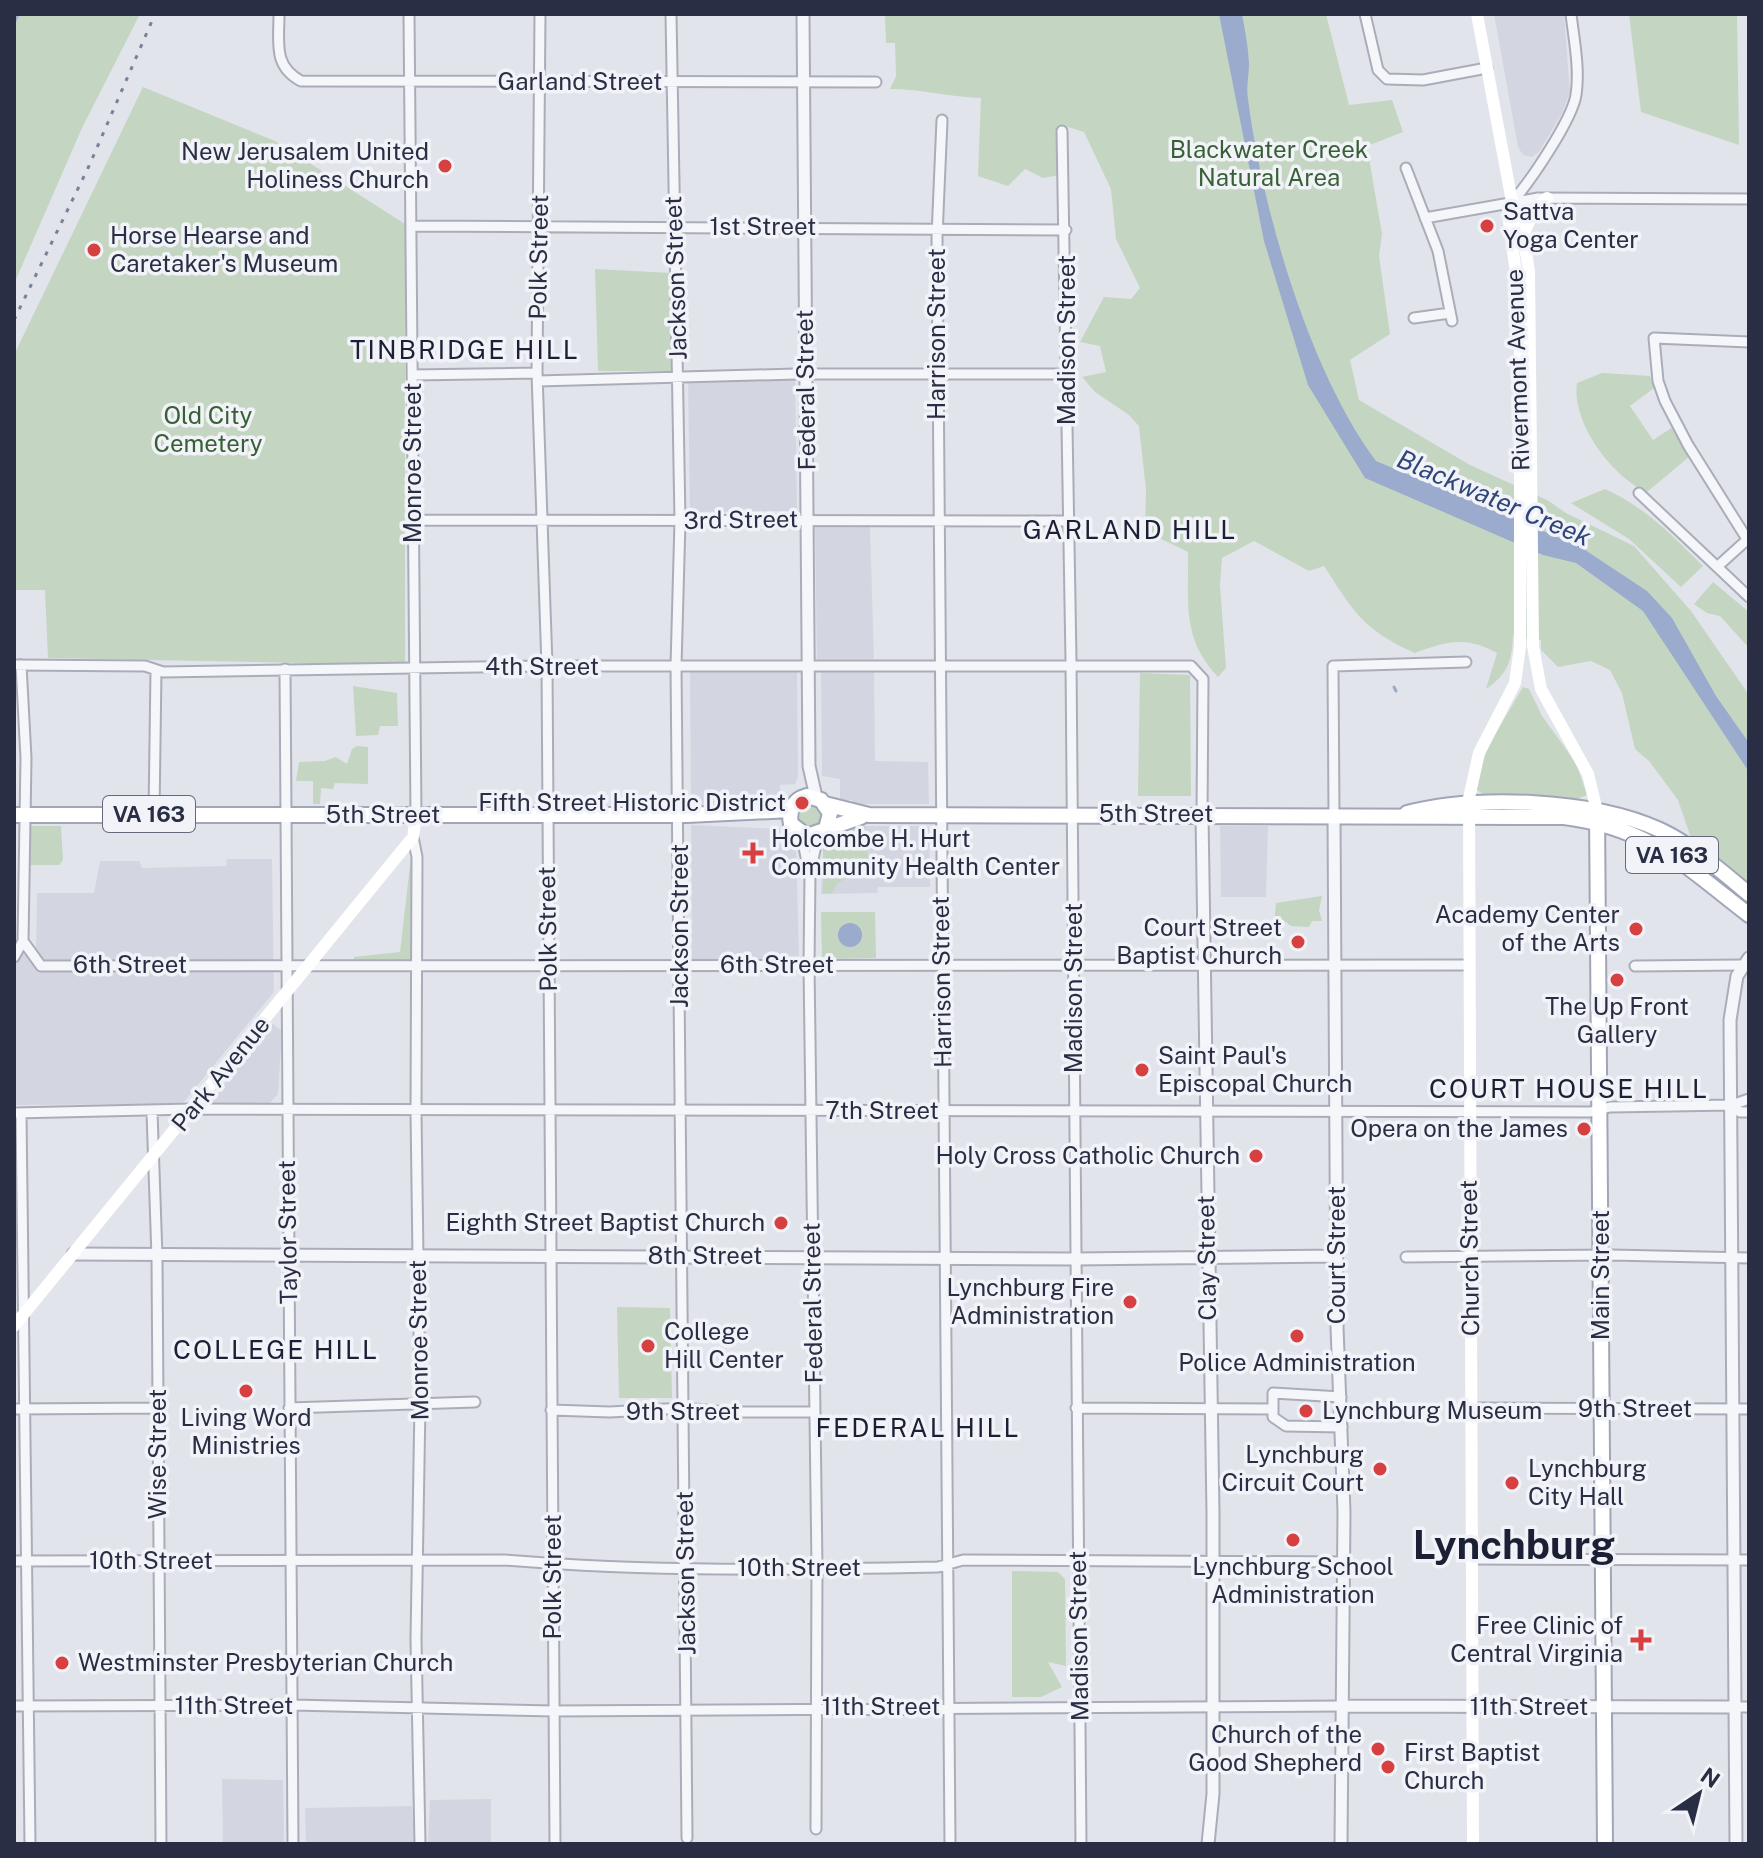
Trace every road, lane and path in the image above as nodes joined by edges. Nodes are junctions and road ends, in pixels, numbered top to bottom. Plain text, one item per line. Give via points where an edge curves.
1 (279, 14) edge
2 (409, 14) edge
3 (540, 14) edge
4 (671, 14) edge
5 (803, 14) edge
6 (1365, 14) edge
7 (1477, 14) edge
8 (1571, 14) edge
9 (1487, 68) junction
10 (803, 81) junction
11 (540, 82) junction
12 (671, 82) junction
13 (876, 82) dead end
14 (409, 84) junction
15 (942, 120) dead end
16 (1062, 131) dead end
17 (1406, 168) dead end
18 (1547, 198) junction
19 (1749, 199) edge
20 (1512, 202) junction
21 (1425, 218) junction
22 (412, 226) junction
23 (804, 227) junction
24 (539, 228) junction
25 (675, 228) junction
26 (937, 229) junction
27 (1066, 230) junction
28 (1524, 236) junction
29 (1523, 272) junction
30 (1414, 318) dead end
31 (1749, 342) edge
32 (807, 374) junction
33 (937, 374) junction
34 (1066, 374) junction
35 (412, 375) junction
36 (678, 376) junction
37 (537, 377) junction
38 (1639, 493) dead end
39 (542, 518) junction
40 (807, 519) junction
41 (413, 520) junction
42 (939, 520) junction
43 (680, 521) junction
44 (1069, 521) junction
45 (1748, 538) edge
46 (1718, 566) junction
47 (1749, 597) edge
48 (1527, 647) junction
49 (1466, 662) dead end
50 (18, 665) edge
51 (1071, 665) junction
52 (547, 666) junction
53 (676, 666) junction
54 (940, 666) junction
55 (415, 667) junction
56 (809, 667) junction
57 (285, 669) junction
58 (156, 670) junction
59 (1200, 672) joint
60 (1515, 683) junction
61 (1555, 717) junction
62 (815, 800) junction
63 (1469, 811) junction
64 (154, 814) junction
65 (284, 814) junction
66 (547, 814) junction
67 (940, 814) junction
68 (1073, 814) junction
69 (19, 815) edge
70 (680, 815) junction
71 (869, 815) junction
72 (1202, 815) junction
73 (1334, 815) junction
74 (416, 816) junction
75 (1597, 816) junction
76 (794, 823) junction
77 (822, 832) junction
78 (413, 837) junction
79 (810, 874) junction
80 (1745, 891) edge
81 (1743, 910) edge
82 (23, 941) junction
83 (14, 957) edge
84 (1746, 962) edge
85 (310, 964) junction
86 (941, 964) junction
87 (1073, 964) junction
88 (1335, 964) junction
89 (417, 965) junction
90 (809, 965) junction
91 (1205, 965) junction
92 (1468, 965) junction
93 (286, 966) junction
94 (549, 966) junction
95 (681, 966) junction
96 (1635, 966) dead end
97 (287, 994) junction
98 (1749, 1099) edge
99 (1732, 1105) junction
100 (192, 1109) junction
101 (1601, 1109) junction
102 (681, 1110) junction
103 (1206, 1110) junction
104 (1336, 1110) junction
105 (552, 1111) junction
106 (811, 1111) junction
107 (943, 1111) junction
108 (1075, 1111) junction
109 (1469, 1111) junction
110 (152, 1112) junction
111 (287, 1112) junction
112 (416, 1112) junction
113 (1749, 1112) edge
114 (18, 1113) edge
115 (153, 1156) junction
116 (73, 1254) junction
117 (18, 1255) edge
118 (1600, 1255) junction
119 (1732, 1255) junction
120 (288, 1256) junction
121 (418, 1256) junction
122 (553, 1256) junction
123 (684, 1256) junction
124 (812, 1256) junction
125 (1336, 1256) junction
126 (157, 1257) junction
127 (944, 1257) junction
128 (1207, 1257) junction
129 (1406, 1257) dead end
130 (1470, 1257) junction
131 (1749, 1258) edge
132 (1075, 1259) junction
133 (24, 1314) junction
134 (14, 1326) edge
135 (1341, 1397) junction
136 (475, 1402) dead end
137 (420, 1404) junction
138 (158, 1408) junction
139 (289, 1408) junction
140 (684, 1408) junction
141 (1076, 1408) junction
142 (1473, 1408) junction
143 (1601, 1408) junction
144 (14, 1409) edge
145 (28, 1409) junction
146 (1209, 1409) junction
147 (1273, 1409) junction
148 (1733, 1409) junction
149 (1749, 1409) edge
150 (551, 1410) junction
151 (815, 1412) junction
152 (1342, 1427) junction
153 (1473, 1559) junction
154 (291, 1560) junction
155 (418, 1560) junction
156 (1213, 1560) junction
157 (1603, 1560) junction
158 (1734, 1560) junction
159 (1749, 1560) edge
160 (14, 1561) edge
161 (27, 1561) junction
162 (159, 1561) junction
163 (1077, 1562) junction
164 (1343, 1562) junction
165 (947, 1563) junction
166 (554, 1564) junction
167 (686, 1567) junction
168 (817, 1567) junction
169 (29, 1705) junction
170 (292, 1705) junction
171 (1213, 1705) junction
172 (14, 1706) edge
173 (160, 1706) junction
174 (1081, 1706) junction
175 (1342, 1706) junction
176 (817, 1707) junction
177 (948, 1707) junction
178 (1473, 1707) junction
179 (1605, 1707) junction
180 (1735, 1707) junction
181 (1749, 1707) edge
182 (418, 1708) junction
183 (553, 1711) junction
184 (688, 1711) junction
185 (816, 1829) dead end
186 (687, 1838) dead end
187 (30, 1844) edge
188 (161, 1844) edge
189 (293, 1844) edge
190 (420, 1844) edge
191 (555, 1844) edge
192 (950, 1844) edge
193 (1081, 1844) edge
194 (1208, 1844) edge
195 (1341, 1844) edge
196 (1473, 1844) edge
197 (1605, 1844) edge
198 (1736, 1844) edge

1 - 14 street, Garland Street via 279,63 301,81
2 - 14 street, Monroe Street
3 - 11 street, Polk Street
4 - 12 street, Jackson Street
5 - 10 street, Federal Street
6 - 9 street via 1378,70 1387,79
7 - 9 main road, Rivermont Avenue
8 - 20 street via 1576,99
9 - 20 main road, Rivermont Avenue
10 - 12 street, Garland Street
10 - 13 street, Garland Street
10 - 23 street, Federal Street
11 - 12 street, Garland Street
11 - 14 street, Garland Street
11 - 24 street, Polk Street
12 - 25 street, Jackson Street
14 - 22 street, Monroe Street
15 - 26 street, Harrison Street
16 - 27 street, Madison Street
17 - 21 street
18 - 19 street
18 - 20 street
18 - 28 main road via 1534,211
20 - 21 street
20 - 28 main road, Rivermont Avenue
20 - 29 main road, Rivermont Avenue via 1508,214
21 - 30 street via 1438,251 1451,317
22 - 24 street, 1st Street
22 - 35 street, Monroe Street
23 - 25 street, 1st Street
23 - 26 street, 1st Street
23 - 32 street, Federal Street
24 - 25 street, 1st Street
24 - 37 street, Polk Street
25 - 36 street, Jackson Street
26 - 27 street, 1st Street
26 - 33 street, Harrison Street
27 - 34 street, Madison Street
28 - 29 main road, Rivermont Avenue
29 - 48 main road, Rivermont Avenue
31 - 45 street via 1654,338 1665,401
32 - 33 street
32 - 36 street
32 - 40 street, Federal Street
33 - 34 street
33 - 42 street, Harrison Street
34 - 44 street, Madison Street
35 - 37 street
35 - 41 street, Monroe Street
36 - 37 street
36 - 43 street, Jackson Street
37 - 39 street, Polk Street
38 - 46 street
39 - 41 street, 3rd Street
39 - 43 street, 3rd Street
39 - 52 street, Polk Street
40 - 42 street, 3rd Street
40 - 43 street, 3rd Street
40 - 56 street, Federal Street
41 - 55 street, Monroe Street
42 - 44 street, 3rd Street
42 - 54 street, Harrison Street
43 - 53 street, Jackson Street
44 - 51 street, Madison Street
45 - 46 street
46 - 47 street
48 - 60 main road, Rivermont Avenue
48 - 61 main road, Rivermont Avenue
49 - 73 street, Court Street via 1333,666
50 - 58 street, 4th Street
50 - 69 street via 26,758
51 - 54 street, 4th Street
51 - 59 street, 4th Street via 1191,666
51 - 68 street, Madison Street
52 - 53 street, 4th Street
52 - 55 street, 4th Street
52 - 66 street, Polk Street
53 - 56 street, 4th Street
53 - 70 street, Jackson Street
54 - 56 street, 4th Street
54 - 67 street, Harrison Street
55 - 57 street, 4th Street
55 - 74 street, Monroe Street
56 - 62 street, Federal Street via 809,766
57 - 58 street, 4th Street
57 - 65 street, Taylor Street
58 - 64 street
59 - 72 street, Clay Street
60 - 61 main road via 1528,682
60 - 63 main road, Church Street via 1479,753
61 - 75 main road, Main Street via 1588,774
62 - 71 main road, 5th Street
62 - 76 main road
62 - 77 main road via 830,813
63 - 73 main road, 5th Street via 1445,805 1394,816
63 - 75 main road, 5th Street via 1558,805
63 - 92 main road, Church Street
64 - 65 main road, 5th Street / VA 163
64 - 69 main road, 5th Street / VA 163
65 - 74 main road, 5th Street / VA 163
65 - 93 street, Taylor Street
66 - 70 main road, 5th Street / VA 163
66 - 74 main road, 5th Street / VA 163
66 - 94 street, Polk Street
67 - 68 main road, 5th Street
67 - 71 main road, 5th Street
67 - 86 street, Harrison Street
68 - 72 main road, 5th Street
68 - 87 street, Madison Street
69 - 82 street
70 - 76 main road, 5th Street / VA 163 via 752,814
70 - 95 street, Jackson Street
71 - 77 main road, 5th Street
72 - 73 main road, 5th Street
72 - 91 street, Clay Street
73 - 88 street, Court Street
74 - 78 main road
75 - 80 main road, 5th Street via 1659,830
75 - 81 main road, 5th Street / VA 163 via 1663,848
75 - 101 main road, Main Street
76 - 77 main road, 5th Street
76 - 79 street, Federal Street
77 - 79 street, Federal Street
78 - 85 main road, Park Avenue
78 - 89 street, Monroe Street
79 - 90 street, Federal Street
82 - 83 street
82 - 93 street, 6th Street via 41,966
84 - 96 street
84 - 99 street via 1731,1000
85 - 89 street, 6th Street
85 - 93 street, 6th Street
85 - 97 main road, Park Avenue
86 - 87 street, 6th Street
86 - 90 street, 6th Street
86 - 107 street, Harrison Street
87 - 91 street, 6th Street
87 - 108 street, Madison Street
88 - 91 street, 6th Street
88 - 92 street, 6th Street
88 - 104 street, Court Street
89 - 94 street, 6th Street
89 - 112 street, Monroe Street
90 - 95 street, 6th Street
90 - 106 street, Federal Street
91 - 103 street, Clay Street
92 - 109 main road, Church Street
93 - 97 street, Taylor Street
94 - 95 street, 6th Street
94 - 105 street, Polk Street
95 - 102 street, Jackson Street
97 - 100 main road, Park Avenue
97 - 111 street, Taylor Street
98 - 99 street, 7th Street
99 - 101 street, 7th Street
99 - 113 street
99 - 119 street
100 - 110 street, 7th Street
100 - 111 street, 7th Street
100 - 115 main road, Park Avenue
101 - 109 street, 7th Street
101 - 118 main road, Main Street
102 - 105 street, 7th Street
102 - 106 street, 7th Street
102 - 123 street, Jackson Street
103 - 104 street, 7th Street
103 - 108 street, 7th Street
103 - 128 street, Clay Street
104 - 109 street, 7th Street
104 - 125 street, Court Street
105 - 112 street, 7th Street
105 - 122 street, Polk Street
106 - 107 street, 7th Street
106 - 124 street, Federal Street
107 - 108 street, 7th Street
107 - 127 street, Harrison Street
108 - 132 street, Madison Street
109 - 130 main road, Church Street
110 - 114 street, 7th Street
110 - 115 street, Wise Street
111 - 112 street, 7th Street
111 - 120 street, Taylor Street
112 - 121 street, Monroe Street
114 - 117 street
115 - 116 main road, Park Avenue
115 - 126 street, Wise Street
116 - 126 street, 8th Street
116 - 133 main road, Park Avenue
117 - 133 street
118 - 119 street
118 - 130 street
118 - 143 main road, Main Street
119 - 131 street
119 - 148 street
120 - 121 street, 8th Street
120 - 126 street, 8th Street
120 - 139 street, Taylor Street
121 - 122 street, 8th Street
121 - 137 street, Monroe Street
122 - 123 street, 8th Street
122 - 150 street, Polk Street
123 - 124 street, 8th Street
123 - 140 street, Jackson Street
124 - 127 street, 8th Street
124 - 151 street, Federal Street
125 - 128 street, 8th Street
125 - 135 street, Court Street
126 - 138 street, Wise Street
127 - 132 street, 8th Street
127 - 165 street, Harrison Street
128 - 132 street, 8th Street
128 - 146 street, Clay Street
129 - 130 street
130 - 142 main road, Church Street
132 - 141 street, Madison Street
133 - 134 main road, Park Avenue
133 - 145 street
135 - 147 street via 1273,1393
135 - 152 street, Court Street
136 - 137 street
137 - 139 street
137 - 155 street, Monroe Street
138 - 145 street
138 - 162 street, Wise Street
139 - 154 street, Taylor Street
140 - 150 street, 9th Street
140 - 151 street, 9th Street
140 - 167 street, Jackson Street
141 - 146 street
141 - 163 street, Madison Street
142 - 143 street, 9th Street
142 - 153 main road, Church Street
143 - 148 street, 9th Street
143 - 157 main road, Main Street
144 - 145 street
145 - 161 street
146 - 147 street
146 - 156 street, Clay Street
147 - 152 street via 1273,1417 1286,1426
148 - 149 street, 9th Street
148 - 158 street
150 - 166 street, Polk Street
151 - 168 street, Federal Street
152 - 164 street, Court Street
153 - 157 street
153 - 178 main road, Church Street
154 - 155 street, 10th Street
154 - 162 street, 10th Street
154 - 170 street, Taylor Street
155 - 166 street, 10th Street
155 - 182 street, Monroe Street
156 - 163 street, 10th Street
156 - 164 street, 10th Street
156 - 171 street, Clay Street
157 - 158 street
157 - 179 main road, Main Street
158 - 159 street
158 - 180 street
160 - 161 street, 10th Street
161 - 162 street, 10th Street
161 - 169 street
162 - 173 street, Wise Street
163 - 165 street, 10th Street
163 - 174 street, Madison Street
164 - 175 street, Court Street
165 - 168 street, 10th Street
165 - 177 street, Harrison Street
166 - 167 street, 10th Street
166 - 183 street, Polk Street
167 - 168 street, 10th Street
167 - 184 street, Jackson Street
168 - 176 street, Federal Street
169 - 172 street, 11th Street
169 - 173 street, 11th Street
169 - 187 street
170 - 173 street, 11th Street
170 - 182 street, 11th Street
170 - 189 street, Taylor Street
171 - 174 street, 11th Street
171 - 175 street, 11th Street
171 - 194 street, Clay Street
173 - 188 street, Wise Street
174 - 177 street, 11th Street
174 - 193 street, Madison Street
175 - 178 street, 11th Street
175 - 195 street, Court Street
176 - 177 street, 11th Street
176 - 184 street, 11th Street
176 - 185 street, Federal Street
177 - 192 street, Harrison Street
178 - 179 street, 11th Street
178 - 196 main road, Church Street
179 - 180 street, 11th Street
179 - 197 main road, Main Street
180 - 181 street, 11th Street
180 - 198 street
182 - 183 street, 11th Street
182 - 190 street, Monroe Street
183 - 184 street, 11th Street
183 - 191 street, Polk Street
184 - 186 street, Jackson Street

